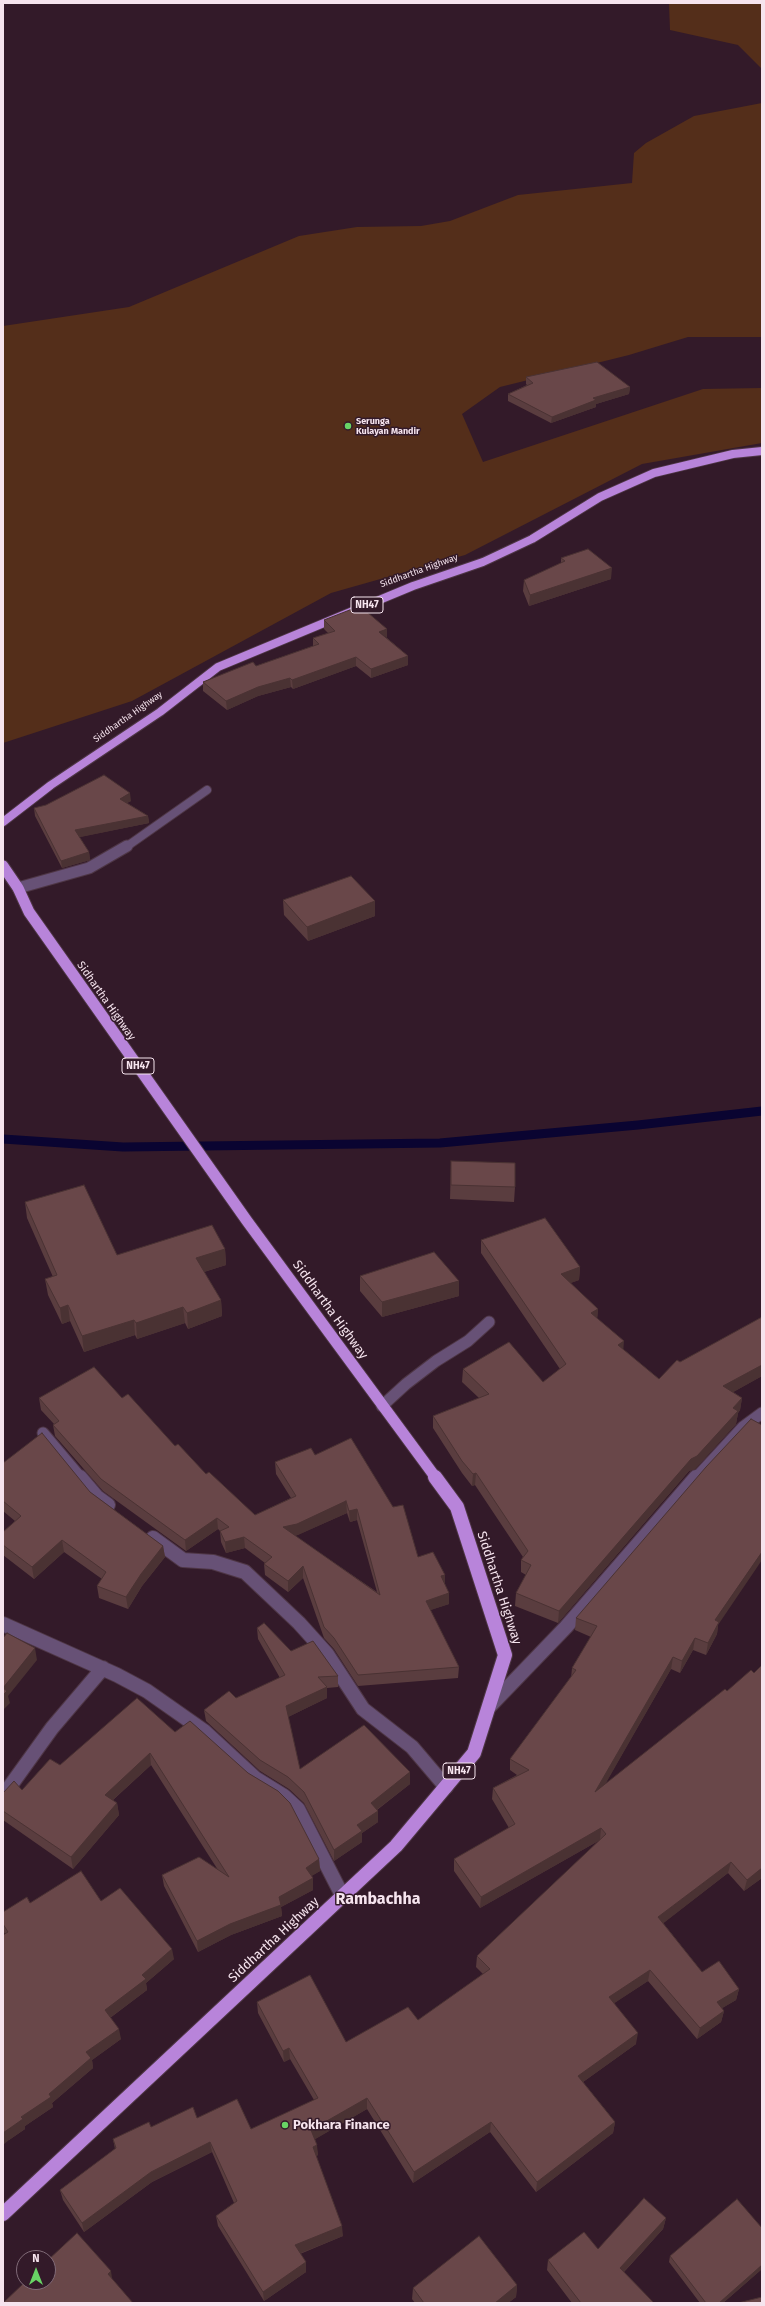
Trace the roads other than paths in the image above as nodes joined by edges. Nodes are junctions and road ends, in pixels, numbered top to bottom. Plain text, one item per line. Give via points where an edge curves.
1 (762, 451) edge
2 (206, 790) dead end
3 (3, 822) edge
4 (3, 866) edge
5 (18, 888) junction
6 (247, 1221) joint
7 (489, 1322) dead end
8 (382, 1406) junction
9 (762, 1413) edge
10 (43, 1433) edge
11 (121, 1515) edge
12 (140, 1529) edge
13 (3, 1624) edge
14 (103, 1668) junction
15 (488, 1708) junction
16 (446, 1787) junction
17 (3, 1796) edge
18 (343, 1896) junction
19 (3, 2214) edge

1 - 3 highway, Siddhartha Highway / NH47 via 733,454 654,473 600,497 532,539 483,562 413,586 218,668 160,712 51,785
2 - 5 street via 125,848 89,868
4 - 5 highway, NH47
5 - 6 highway, Sidhartha Highway / NH47 via 29,912
6 - 8 highway, Siddhartha Highway / NH47
7 - 8 street via 468,1341 406,1384
8 - 15 highway, Siddhartha Highway / NH47 via 457,1507 505,1655
9 - 15 street via 743,1427 670,1506 566,1627
10 - 11 street via 97,1497
12 - 16 street via 183,1560 213,1562 244,1572 327,1654 363,1709 412,1747
13 - 14 street
14 - 17 street via 52,1728
14 - 18 street via 147,1691 204,1731 255,1778 284,1796 298,1809
15 - 16 highway, Siddhartha Highway / NH47 via 474,1753
16 - 18 highway, Siddhartha Highway / NH47 via 396,1846
18 - 19 highway, Siddhartha Highway / NH47

